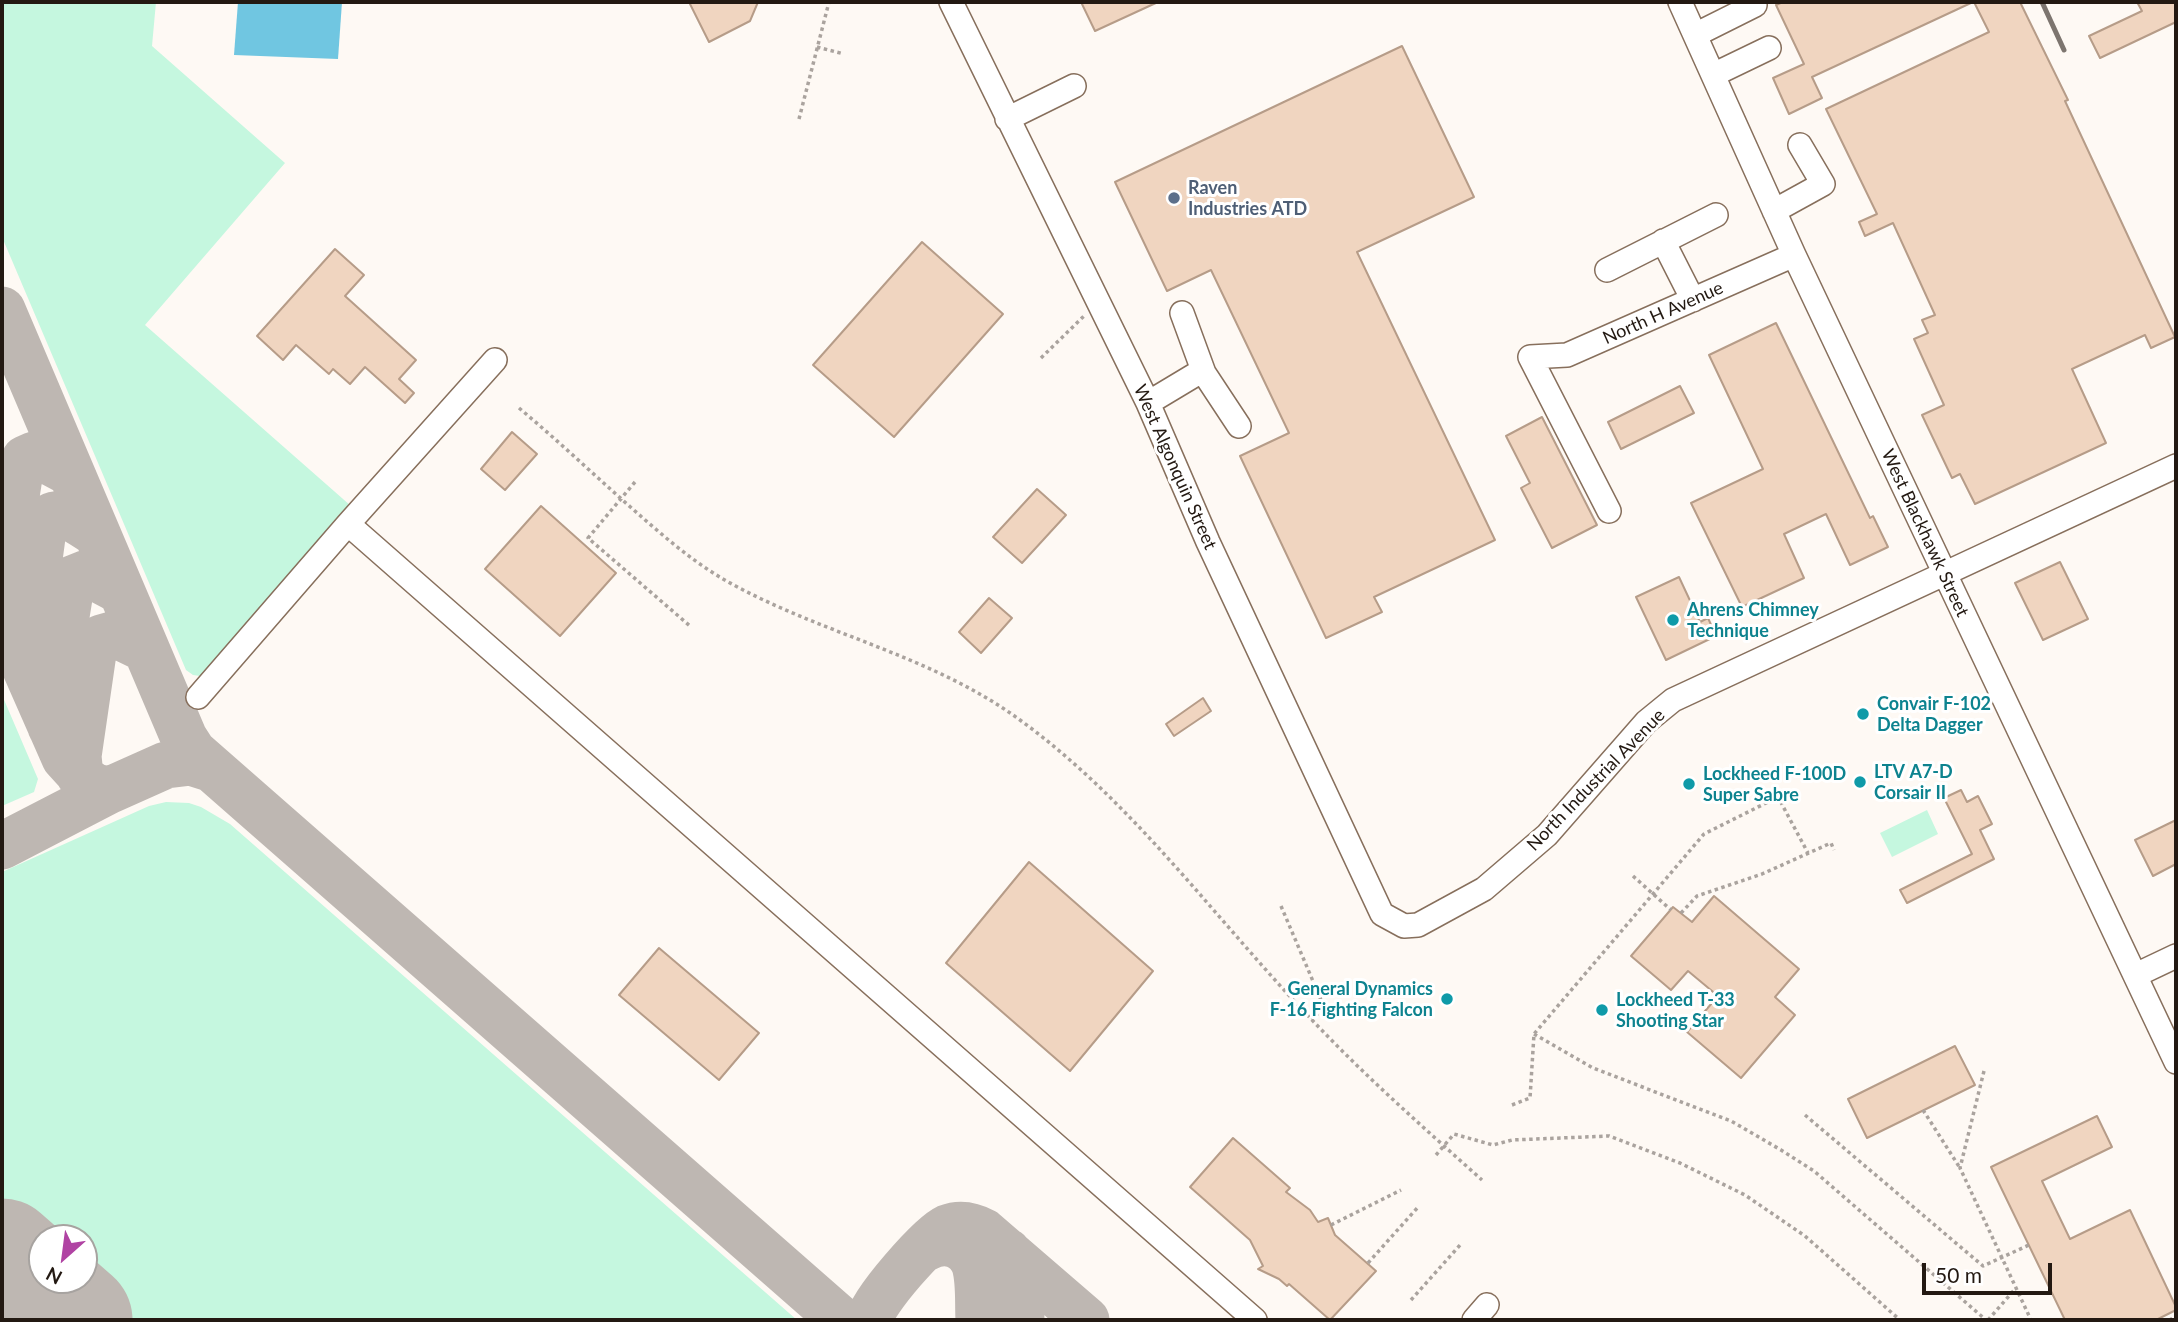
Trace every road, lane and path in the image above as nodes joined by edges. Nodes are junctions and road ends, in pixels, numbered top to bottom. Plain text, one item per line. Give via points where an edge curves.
1 (829, 2) edge
2 (951, 2) edge
3 (1680, 2) edge
4 (1754, 2) edge
5 (1695, 35) junction
6 (817, 47) junction
7 (1769, 48) dead end
8 (844, 54) dead end
9 (1713, 75) junction
10 (1074, 86) dead end
11 (799, 119) dead end
12 (1007, 119) junction
13 (1800, 145) dead end
14 (1774, 211) junction
15 (1716, 215) dead end
16 (1663, 241) junction
17 (1794, 255) junction
18 (1607, 270) dead end
19 (1693, 300) junction
20 (1098, 302) junction
21 (1182, 313) dead end
22 (1041, 358) dead end
23 (495, 360) dead end
24 (1204, 373) junction
25 (1148, 403) junction
26 (519, 408) dead end
27 (1239, 426) dead end
28 (2176, 466) edge
29 (635, 482) dead end
30 (621, 499) junction
31 (1609, 511) dead end
32 (348, 524) junction
33 (1944, 573) junction
34 (690, 626) dead end
35 (198, 697) dead end
36 (1834, 850) dead end
37 (1808, 853) junction
38 (1633, 876) dead end
39 (1653, 894) junction
40 (1281, 906) dead end
41 (1671, 910) dead end
42 (1681, 913) dead end
43 (1404, 926) joint
44 (2176, 956) edge
45 (2136, 975) junction
46 (1312, 1020) junction
47 (1534, 1034) junction
48 (2176, 1062) edge
49 (1984, 1071) dead end
50 (1512, 1105) dead end
51 (1923, 1110) dead end
52 (1805, 1115) dead end
53 (1443, 1145) junction
54 (1436, 1155) dead end
55 (1960, 1168) junction
56 (1482, 1180) dead end
57 (1401, 1190) dead end
58 (1419, 1206) dead end
59 (1331, 1225) dead end
60 (1461, 1244) dead end
61 (2029, 1245) dead end
62 (2002, 1258) junction
63 (1368, 1264) dead end
64 (2016, 1289) junction
65 (1411, 1300) dead end
66 (2176, 1317) edge
67 (1255, 1320) edge
68 (1900, 1320) edge
69 (1987, 1320) edge
70 (2031, 1320) edge
71 (2169, 1320) edge

1 - 6 path
2 - 12 street, West Algonquin Street
3 - 5 street, West Blackhawk Street
4 - 5 street
5 - 9 street, West Blackhawk Street
6 - 8 path
6 - 11 path
7 - 9 street
9 - 14 street, West Blackhawk Street
10 - 12 street
12 - 20 street, West Algonquin Street
13 - 14 street via 1823,184
14 - 17 street, West Blackhawk Street
15 - 16 street
16 - 18 street
16 - 19 street
17 - 19 street, North H Avenue
17 - 33 street, West Blackhawk Street
19 - 31 street, North H Avenue via 1567,355 1530,357
20 - 22 path
20 - 25 street, West Algonquin Street
21 - 24 street
23 - 32 street
24 - 25 street
24 - 27 street
25 - 43 street, West Algonquin Street via 1382,914
26 - 30 path
28 - 33 street, North Industrial Avenue
29 - 30 path
30 - 34 path via 588,538
30 - 46 path via 697,562 729,582 954,678 1021,720 1162,850
32 - 35 street
32 - 67 street
33 - 43 street, North Industrial Avenue via 1673,700 1646,722 1547,835 1484,889 1418,925
33 - 45 street, West Blackhawk Street
36 - 37 path via 1831,843
37 - 39 path via 1778,797 1704,834
37 - 42 path via 1697,896
38 - 39 path
39 - 41 path
39 - 47 path
40 - 46 path via 1324,1007
44 - 45 street
45 - 48 street, West Blackhawk Street
46 - 53 path
47 - 50 path via 1530,1098
47 - 69 path via 1593,1068 1731,1121 1782,1150 1814,1171
49 - 55 path
51 - 55 path
52 - 62 path via 1983,1266
53 - 54 path
53 - 56 path
53 - 68 path via 1454,1134 1493,1145 1512,1140 1609,1136 1621,1140 1745,1195 1805,1236
55 - 62 path
57 - 59 path
58 - 63 path
60 - 65 path
61 - 62 path
62 - 64 path
64 - 69 path
64 - 70 path
66 - 71 path

